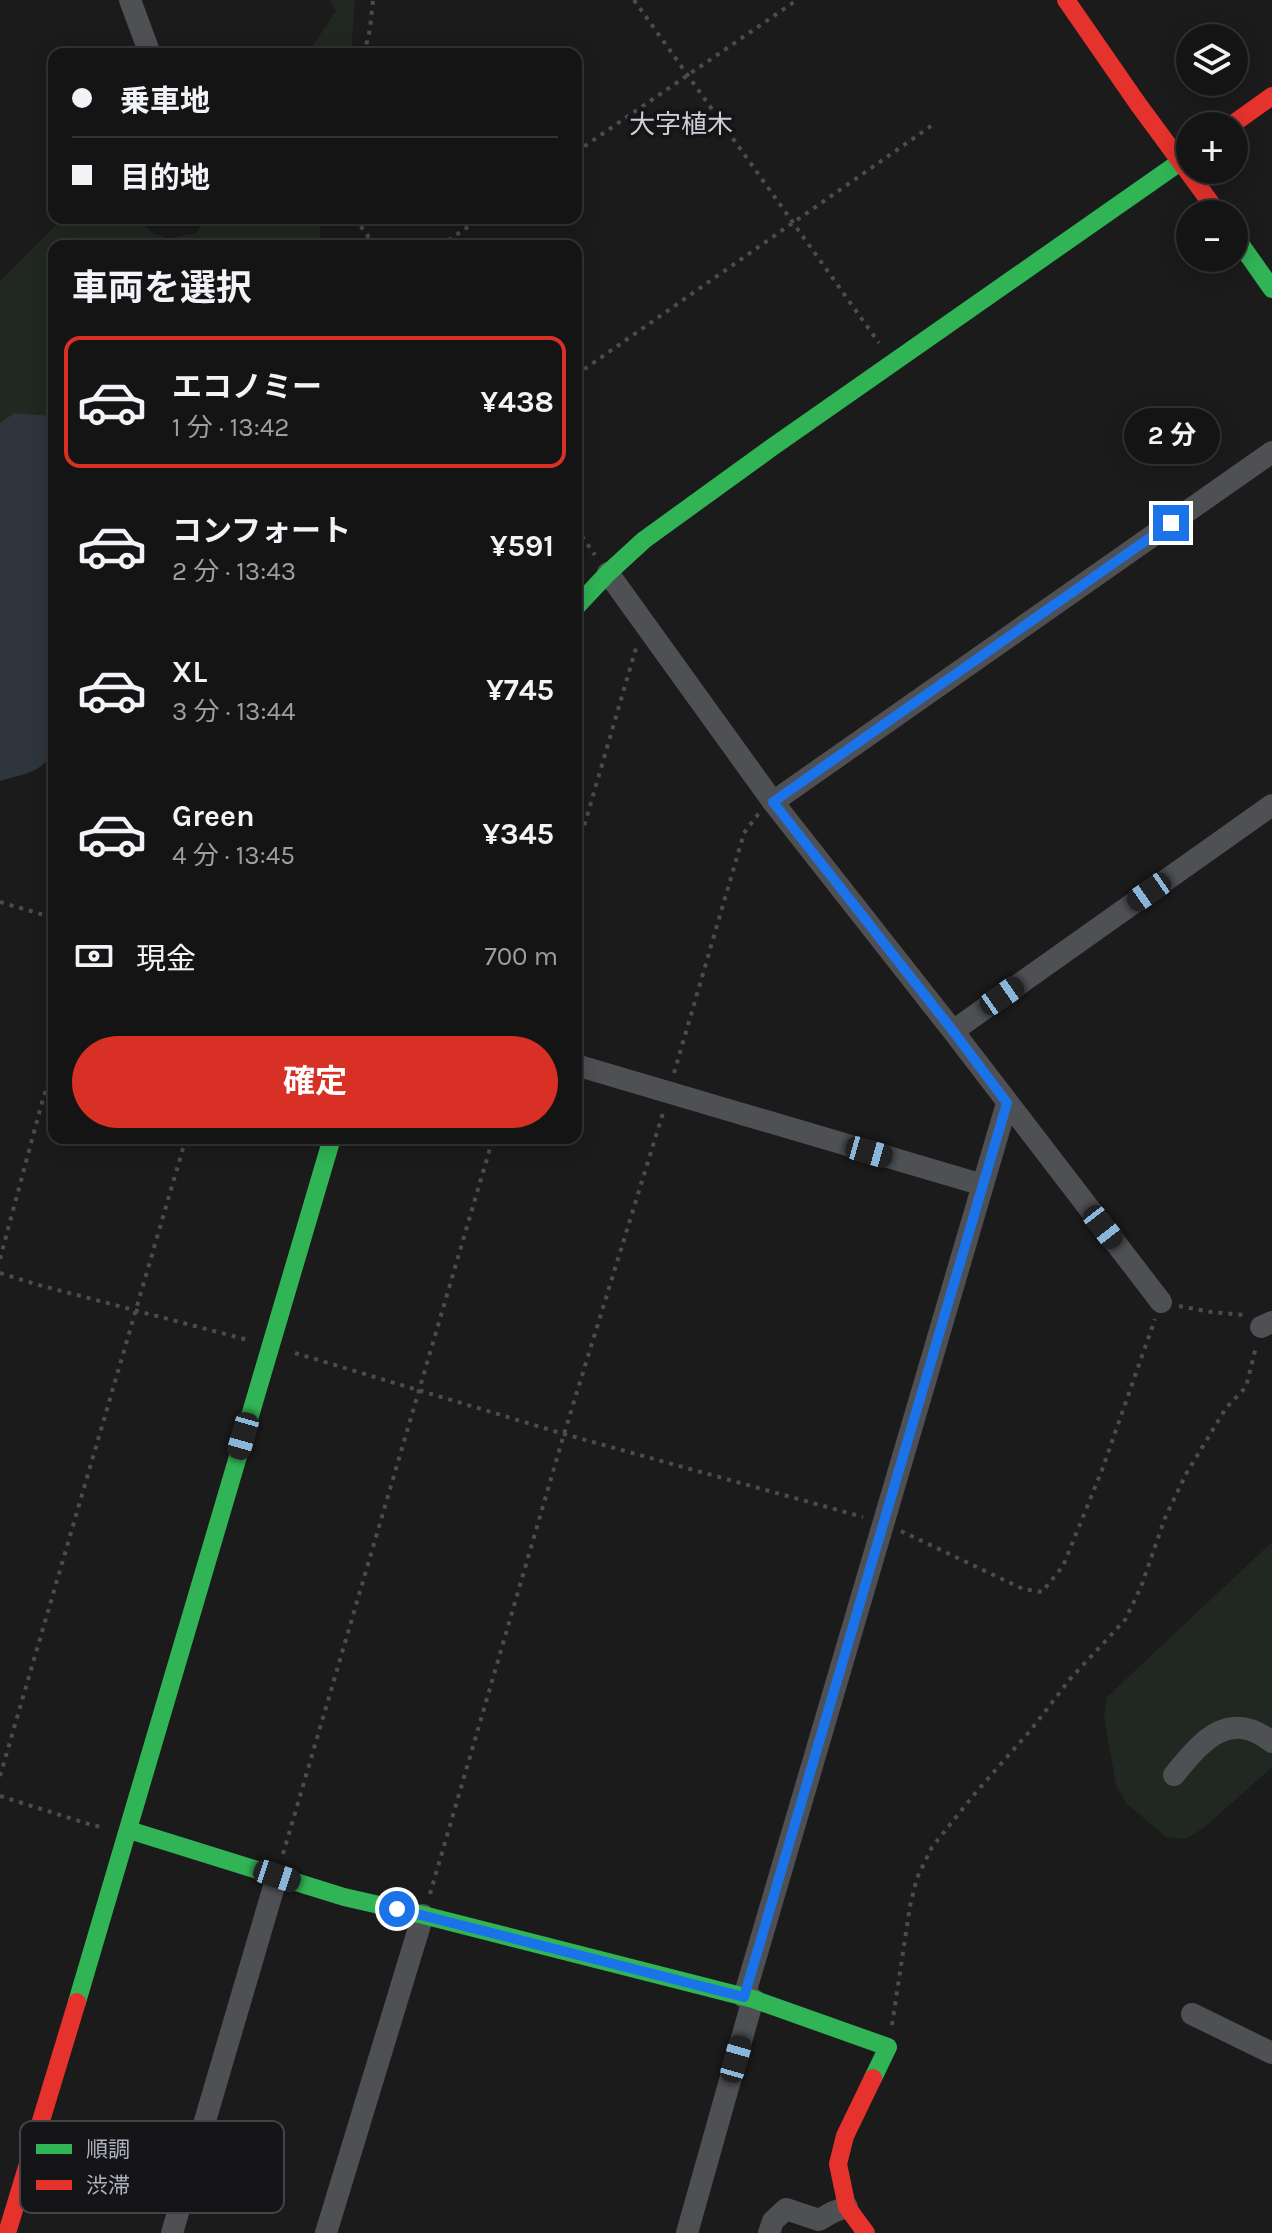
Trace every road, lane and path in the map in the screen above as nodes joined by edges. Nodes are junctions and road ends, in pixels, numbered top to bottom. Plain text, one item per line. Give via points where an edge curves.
1 (130, 0) edge
2 (373, 0) edge
3 (634, 0) edge
4 (797, 0) edge
5 (1066, 0) edge
6 (148, 48) edge
7 (365, 48) edge
8 (688, 75) junction
9 (1272, 96) edge
10 (1248, 113) edge
11 (931, 126) dead end
12 (582, 148) edge
13 (1176, 148) edge
14 (1176, 164) edge
15 (472, 224) edge
16 (449, 240) edge
17 (1248, 255) edge
18 (1272, 289) edge
19 (893, 362) junction
20 (582, 371) edge
21 (1272, 452) edge
22 (608, 573) junction
23 (582, 601) edge
24 (644, 623) junction
25 (773, 802) junction
26 (1272, 805) edge
27 (582, 834) edge
28 (2, 903) edge
29 (0, 911) edge
30 (48, 916) edge
31 (953, 1031) junction
32 (582, 1067) edge
33 (48, 1083) edge
34 (669, 1093) junction
35 (1007, 1103) junction
36 (184, 1144) edge
37 (330, 1144) edge
38 (491, 1144) edge
39 (983, 1185) junction
40 (0, 1259) edge
41 (0, 1273) edge
42 (1161, 1302) junction
43 (1267, 1324) edge
44 (269, 1345) junction
45 (564, 1434) junction
46 (885, 1523) junction
47 (1272, 1742) edge
48 (1174, 1775) dead end
49 (0, 1776) edge
50 (0, 1796) edge
51 (129, 1830) junction
52 (277, 1876) junction
53 (423, 1915) junction
54 (748, 1998) junction
55 (1192, 2014) dead end
56 (888, 2047) junction
57 (1272, 2053) edge
58 (38, 2121) edge
59 (205, 2121) edge
60 (20, 2178) edge
61 (847, 2207) junction
62 (178, 2213) edge
63 (3, 2232) edge
64 (172, 2233) edge
65 (326, 2233) edge
66 (687, 2233) edge
67 (769, 2233) edge
68 (866, 2233) edge

1 - 6 street
2 - 7 path
3 - 8 path
4 - 8 path
5 - 13 street via 1138,104
8 - 12 path
8 - 19 path
9 - 10 street
11 - 20 path
14 - 19 street
15 - 16 path
17 - 18 street
19 - 22 street via 656,531
21 - 25 street
22 - 23 street
22 - 24 street
24 - 25 street
24 - 27 path
25 - 31 street
25 - 34 path via 744,833
26 - 31 street
28 - 29 path
28 - 30 path
31 - 35 street
32 - 34 street
33 - 40 path
34 - 39 street
34 - 45 path
35 - 39 street
35 - 42 street
36 - 49 path
37 - 44 street
38 - 52 path
39 - 46 street
41 - 44 path
42 - 43 path via 1244,1314
42 - 46 path via 1080,1525 1063,1566 1042,1592 1023,1589
43 - 56 path via 1246,1387 1226,1408 1186,1474 1125,1620 932,1847 910,1906
44 - 45 path
44 - 51 street
45 - 46 path
45 - 53 path
46 - 54 street
47 - 48 street via 1236,1727 1218,1733 1198,1745
50 - 51 path via 95,1826
51 - 52 street
51 - 58 street
52 - 53 street
52 - 59 street
53 - 54 street
53 - 65 street
54 - 56 street
54 - 66 street
55 - 57 street
56 - 61 street via 845,2136 838,2164
60 - 63 street
61 - 67 street via 819,2220 786,2209
61 - 68 street
62 - 64 street

